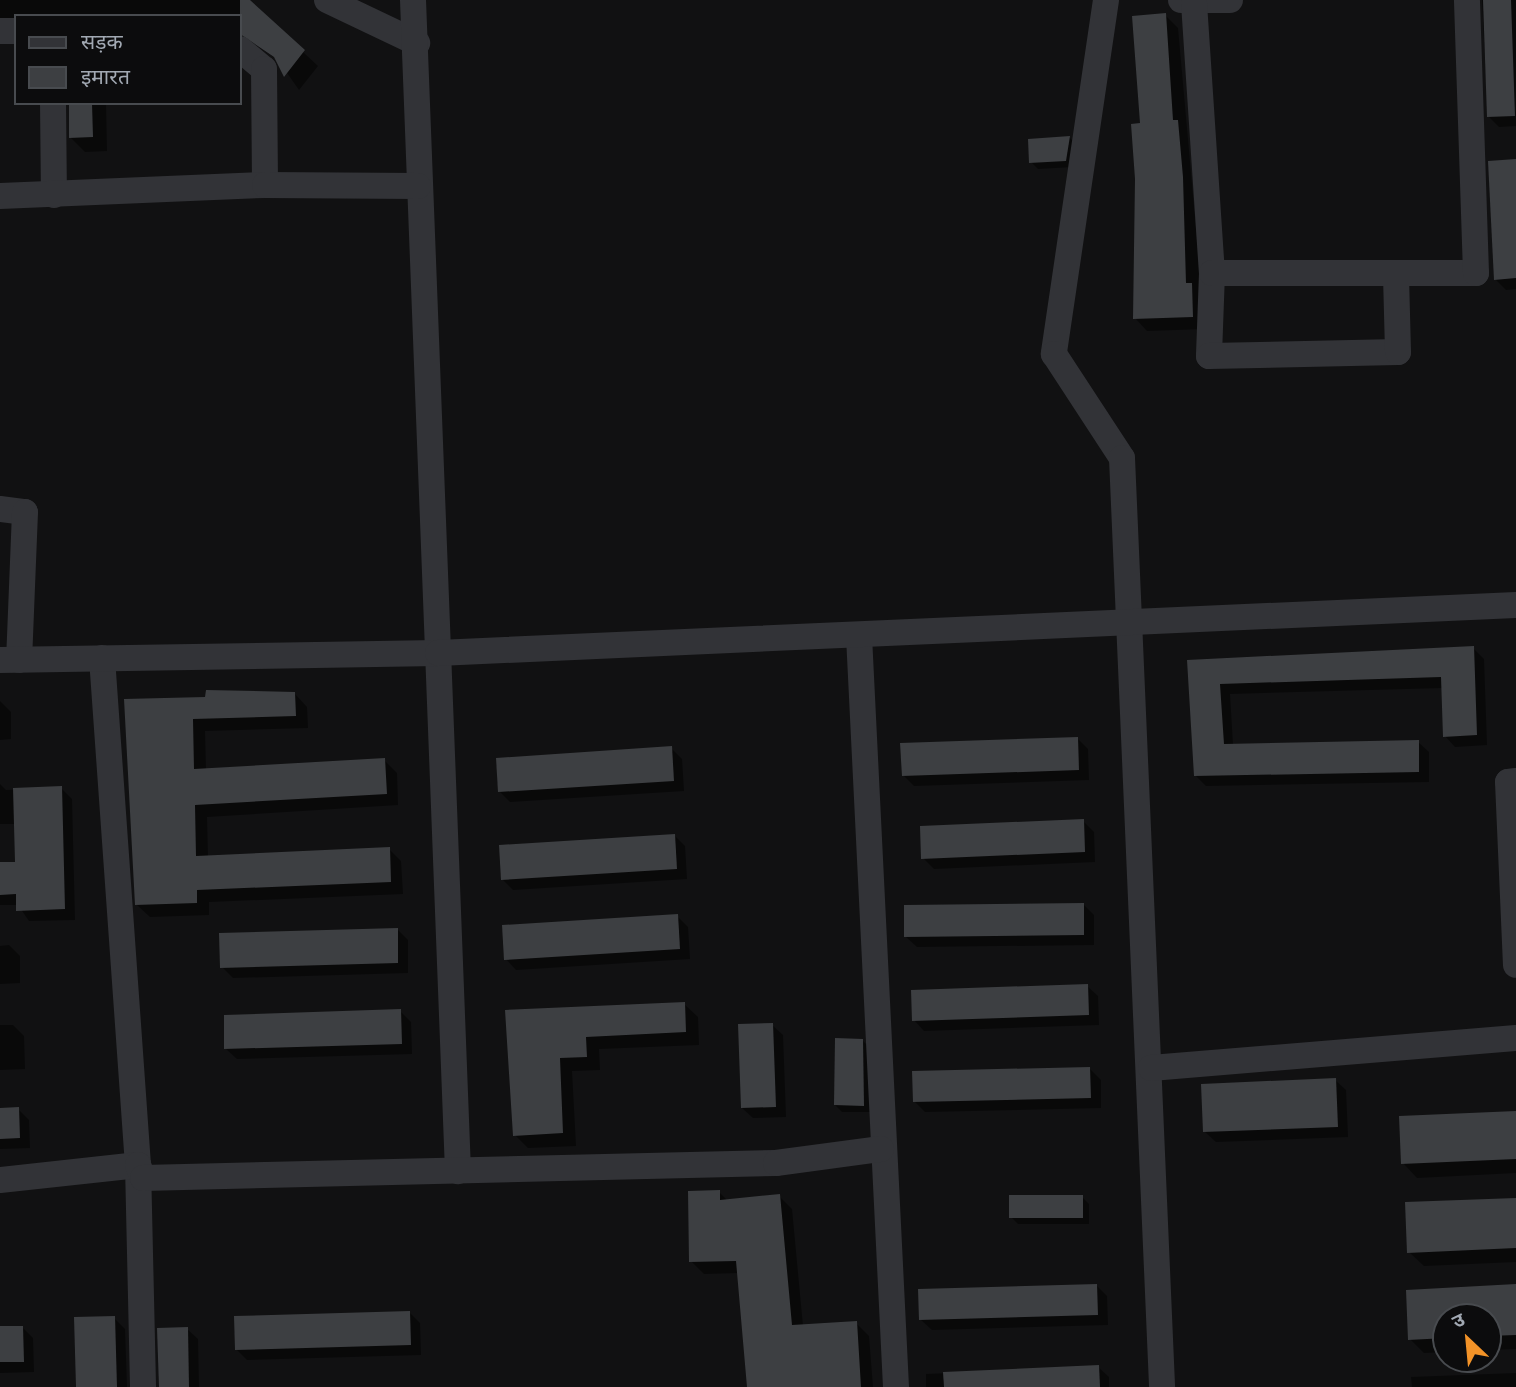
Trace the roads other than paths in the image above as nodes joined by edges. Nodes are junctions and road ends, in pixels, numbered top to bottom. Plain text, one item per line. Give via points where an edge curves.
1 (327, 0) edge
2 (413, 0) edge
3 (1106, 0) edge
4 (1230, 0) edge
5 (1467, 0) edge
6 (1188, 2) edge
7 (417, 43) junction
8 (242, 51) edge
9 (53, 105) edge
10 (265, 185) junction
11 (418, 186) junction
12 (54, 195) junction
13 (0, 196) edge
14 (1212, 273) junction
15 (1396, 275) junction
16 (0, 509) edge
17 (1516, 605) edge
18 (1126, 622) junction
19 (859, 636) junction
20 (438, 653) junction
21 (102, 658) junction
22 (10, 660) edge
23 (1516, 781) edge
24 (1516, 965) edge
25 (1516, 1038) edge
26 (1152, 1069) junction
27 (881, 1149) junction
28 (138, 1165) junction
29 (458, 1171) junction
30 (0, 1180) edge
31 (143, 1387) edge
32 (896, 1387) edge
33 (1161, 1387) edge

1 - 7 street
2 - 7 street
3 - 18 street via 1054,354 1122,458
4 - 6 street
5 - 15 street via 1476,273
6 - 14 street
7 - 11 street
8 - 10 street via 264,69
9 - 12 street
10 - 11 street
10 - 12 street
11 - 20 street
12 - 13 street
14 - 15 street
14 - 15 street via 1209,356 1398,352
16 - 22 street via 25,512
17 - 18 street
18 - 19 street
18 - 26 street
19 - 20 street
19 - 27 street
20 - 21 street
20 - 29 street
21 - 22 street
21 - 28 street
23 - 24 street via 1508,782
25 - 26 street
26 - 33 street
27 - 29 street via 776,1163
27 - 32 street
28 - 29 street via 143,1178
28 - 30 street
28 - 31 street

